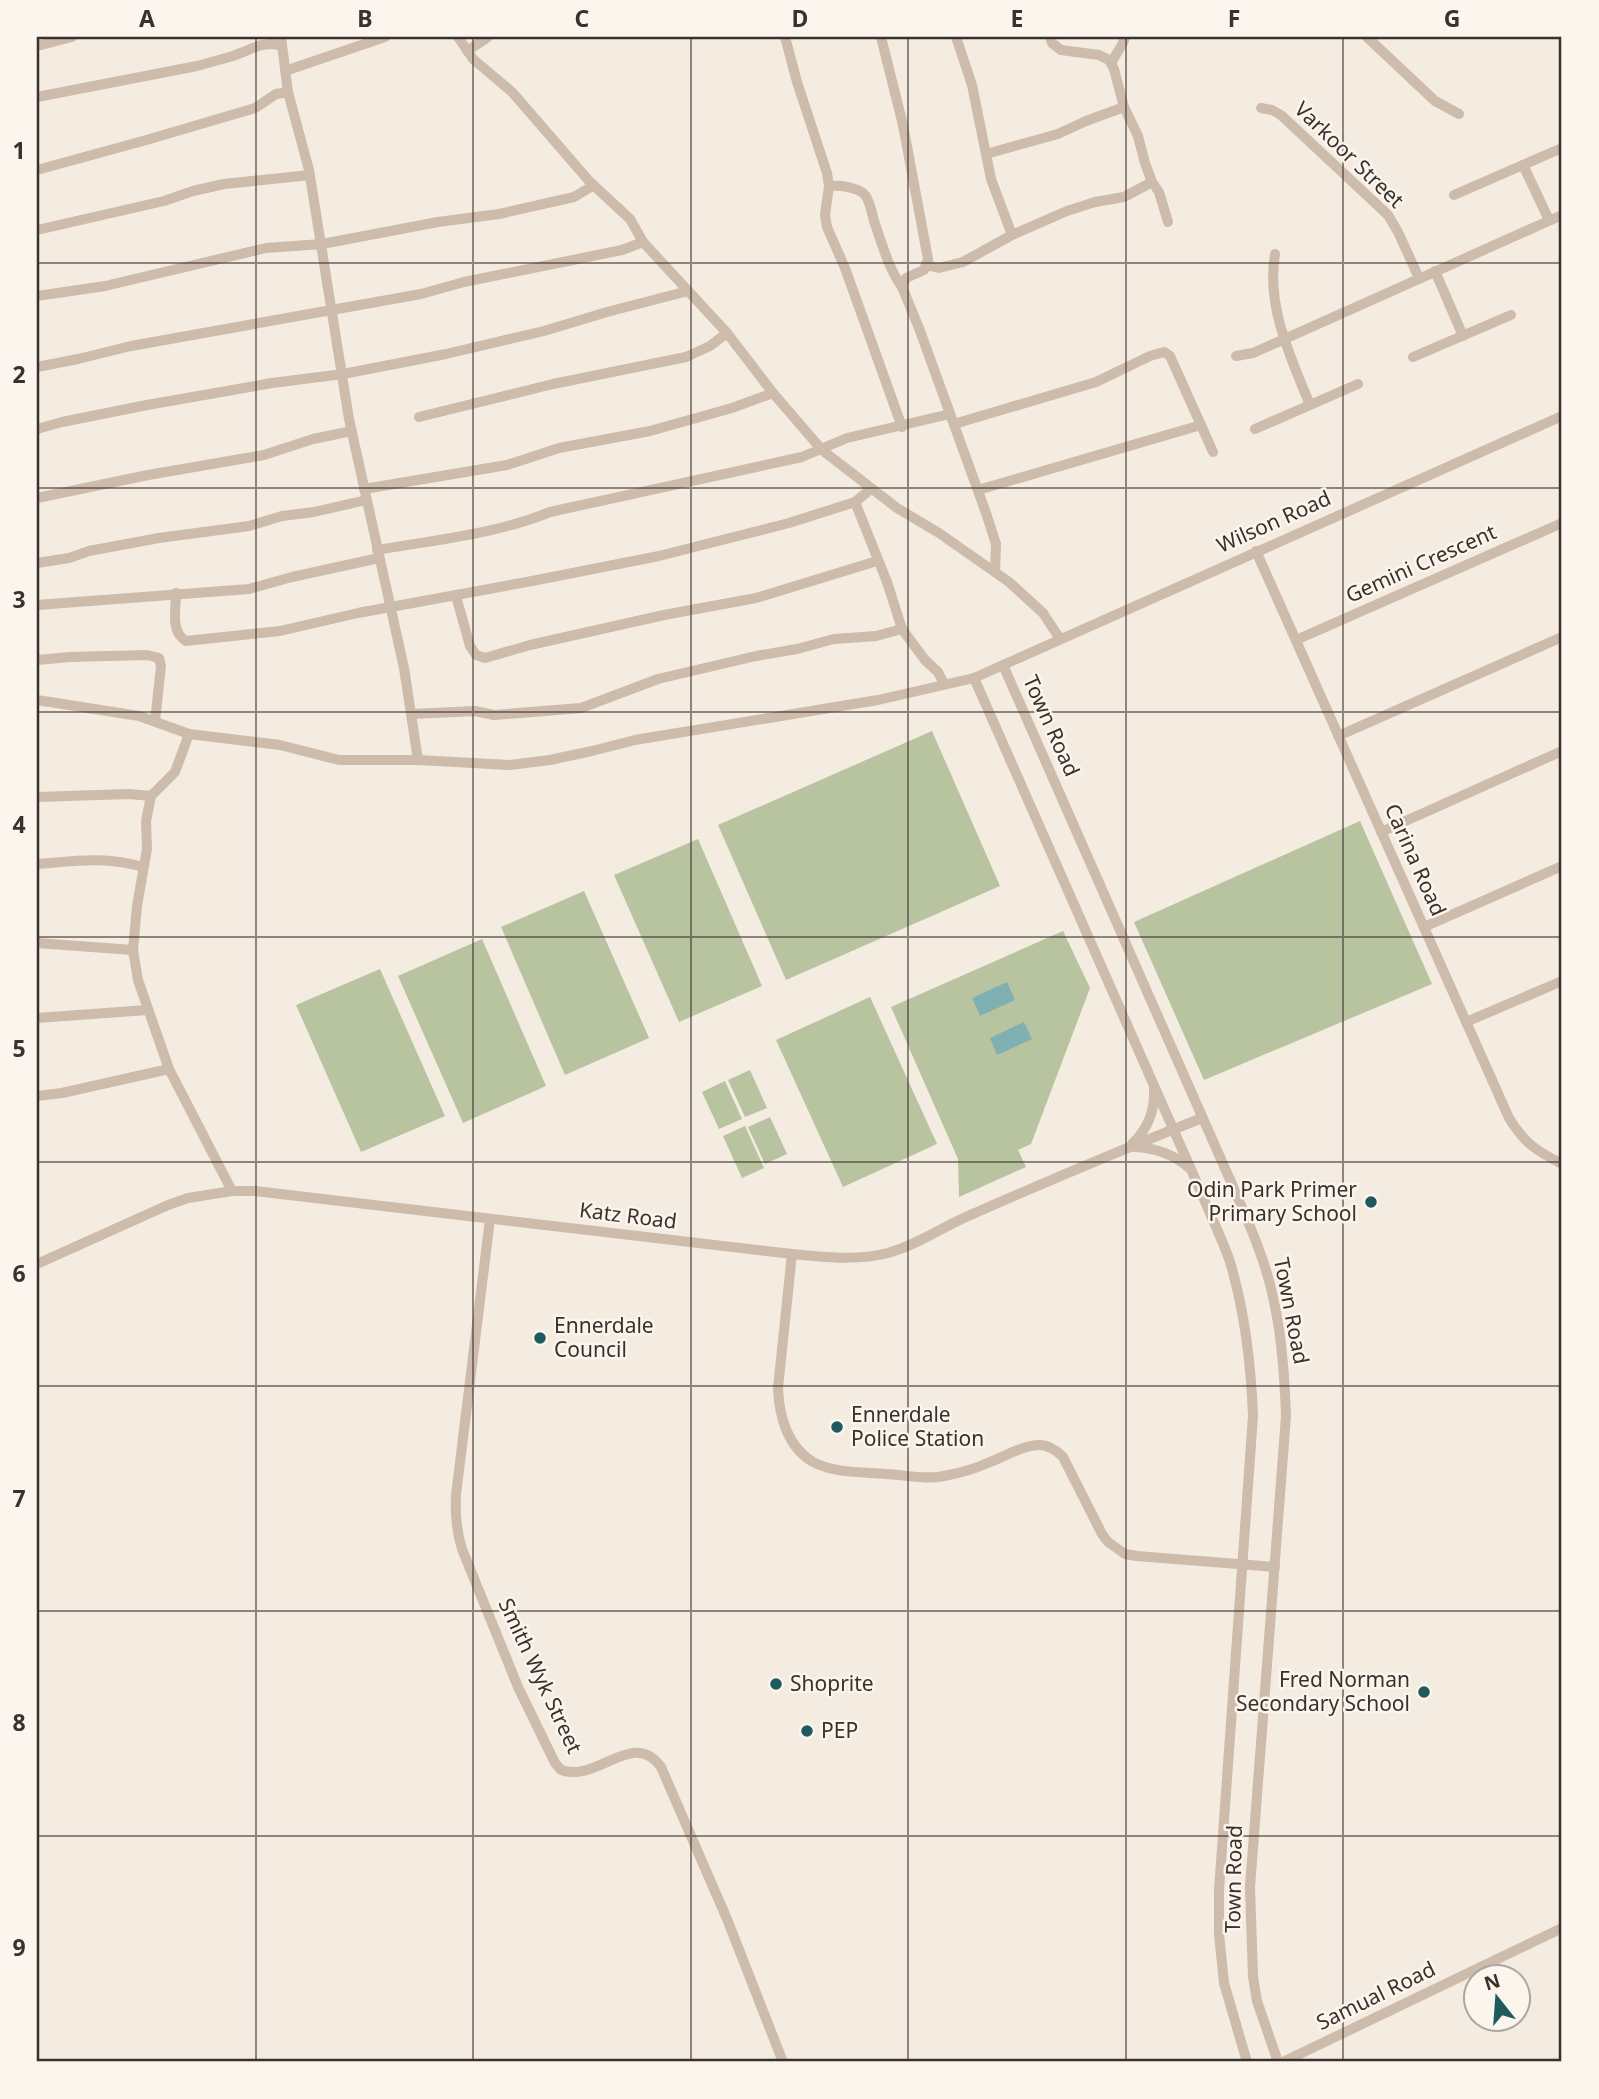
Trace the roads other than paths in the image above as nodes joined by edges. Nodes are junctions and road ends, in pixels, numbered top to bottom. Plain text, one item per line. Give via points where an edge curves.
1 (72, 37) edge
2 (385, 37) edge
3 (458, 37) edge
4 (488, 37) edge
5 (785, 37) edge
6 (881, 37) edge
7 (956, 37) edge
8 (1050, 37) edge
9 (1125, 37) edge
10 (1367, 37) edge
11 (282, 41) edge
12 (37, 46) edge
13 (467, 51) junction
14 (1111, 63) junction
15 (285, 71) junction
16 (288, 92) junction
17 (37, 97) edge
18 (1124, 107) junction
19 (1261, 108) dead end
20 (1459, 114) dead end
21 (1562, 148) edge
22 (986, 154) junction
23 (1523, 165) junction
24 (37, 170) edge
25 (310, 175) junction
26 (1152, 182) junction
27 (594, 185) junction
28 (829, 186) junction
29 (1454, 195) dead end
30 (1562, 215) edge
31 (1549, 220) junction
32 (1168, 222) dead end
33 (37, 230) edge
34 (1012, 235) junction
35 (643, 242) junction
36 (322, 244) junction
37 (1275, 254) dead end
38 (926, 265) junction
39 (1435, 271) junction
40 (1419, 278) junction
41 (902, 287) junction
42 (688, 291) junction
43 (37, 296) edge
44 (333, 311) junction
45 (1511, 315) dead end
46 (727, 332) junction
47 (1463, 336) junction
48 (1283, 339) junction
49 (1236, 356) dead end
50 (1413, 358) dead end
51 (37, 367) edge
52 (342, 374) junction
53 (1358, 384) dead end
54 (773, 393) junction
55 (1310, 405) junction
56 (1562, 416) edge
57 (419, 417) dead end
58 (952, 419) junction
59 (1201, 425) junction
60 (902, 426) junction
61 (37, 429) edge
62 (1255, 429) dead end
63 (352, 431) junction
64 (822, 450) junction
65 (1213, 452) dead end
66 (871, 489) junction
67 (978, 490) junction
68 (365, 495) junction
69 (37, 498) edge
70 (855, 502) junction
71 (1562, 523) edge
72 (1256, 551) junction
73 (378, 554) junction
74 (877, 561) junction
75 (37, 563) edge
76 (995, 572) junction
77 (176, 593) junction
78 (456, 596) junction
79 (37, 605) edge
80 (391, 608) junction
81 (902, 629) junction
82 (1562, 637) edge
83 (1060, 639) junction
84 (1296, 640) junction
85 (37, 660) edge
86 (1003, 665) junction
87 (974, 678) junction
88 (944, 684) junction
89 (37, 700) edge
90 (412, 713) junction
91 (155, 722) junction
92 (189, 734) junction
93 (1338, 736) junction
94 (1562, 751) edge
95 (418, 760) junction
96 (151, 796) junction
97 (37, 797) edge
98 (1381, 832) junction
99 (37, 864) edge
100 (1562, 866) edge
101 (143, 867) junction
102 (1424, 927) junction
103 (37, 943) edge
104 (133, 950) junction
105 (1562, 981) edge
106 (147, 1010) junction
107 (37, 1018) edge
108 (1466, 1022) junction
109 (169, 1069) junction
110 (1154, 1086) junction
111 (37, 1096) edge
112 (1202, 1118) junction
113 (1173, 1129) junction
114 (1128, 1148) junction
115 (1562, 1164) edge
116 (1190, 1168) junction
117 (232, 1191) junction
118 (490, 1219) junction
119 (792, 1254) junction
120 (37, 1264) edge
121 (1243, 1565) junction
122 (1275, 1567) junction
123 (1562, 1928) edge
124 (1239, 2037) junction
125 (783, 2062) edge
126 (1235, 2062) edge
127 (1247, 2062) edge
128 (1280, 2062) edge

1 - 12 street
2 - 15 street
3 - 13 street
4 - 13 street
5 - 28 street
6 - 38 street via 922,219
7 - 22 street via 972,85
8 - 14 street via 1061,50 1099,55
9 - 14 street
10 - 20 street via 1435,101
11 - 15 street
11 - 17 street via 197,66
13 - 27 street via 512,92
14 - 18 street
15 - 16 street
16 - 24 street via 255,108
16 - 25 street
18 - 22 street via 1058,134
18 - 26 street
19 - 40 street, Varkoor Street via 1281,115 1388,215
21 - 23 street
22 - 34 street
23 - 29 street
23 - 31 street
25 - 33 street via 224,184
25 - 36 street
26 - 32 street
26 - 34 street via 1124,197 1076,208
27 - 35 street via 630,219
27 - 36 street via 574,197 499,214
28 - 41 street via 858,190 866,196
28 - 60 street via 827,227
30 - 31 street
31 - 39 street
34 - 38 street via 963,262 939,268
35 - 42 street
35 - 44 street
36 - 43 street via 267,248 104,286
36 - 44 street
37 - 48 street via 1273,283
38 - 41 street via 906,278
39 - 40 street
39 - 47 street
40 - 48 street
41 - 58 street
42 - 46 street
42 - 52 street via 532,334
44 - 51 street
44 - 52 street
45 - 47 street
46 - 54 street
46 - 57 street via 686,357
47 - 50 street
48 - 49 street
48 - 55 street
52 - 61 street via 147,405
52 - 63 street
53 - 55 street
54 - 64 street
54 - 68 street via 650,431
55 - 62 street
56 - 72 street, Wilson Road
58 - 59 street via 1096,382 1164,352 1170,356
58 - 60 street
58 - 67 street
59 - 65 street
59 - 67 street
60 - 64 street via 847,438
63 - 68 street
63 - 69 street via 264,455
64 - 66 street
64 - 73 street
66 - 70 street
66 - 76 street
67 - 76 street via 996,544
68 - 73 street
68 - 75 street via 249,526 159,538
70 - 74 street
70 - 78 street via 659,556
71 - 84 street, Gemini Crescent
72 - 83 street, Wilson Road
72 - 84 street, Carina Road
73 - 77 street via 249,589
73 - 80 street
74 - 78 street via 755,598 485,658 470,646
74 - 81 street
76 - 83 street via 1043,613
77 - 79 street
77 - 80 street via 176,631 186,641 280,631
78 - 80 street
80 - 90 street
81 - 88 street
81 - 90 street via 834,639 658,679 581,708 494,715 475,711
82 - 93 street
83 - 86 street, Wilson Road
84 - 93 street, Carina Road
85 - 91 street via 159,658
86 - 87 street, Town Road
86 - 112 street, Town Road
87 - 88 street
87 - 110 street, Town Road
88 - 95 street via 531,763
89 - 91 street
90 - 95 street
91 - 92 street
92 - 95 street via 280,745 339,760
92 - 96 street via 175,772
93 - 98 street, Carina Road
94 - 98 street
96 - 97 street
96 - 101 street
98 - 102 street, Carina Road
99 - 101 street via 103,860
100 - 102 street
101 - 104 street
102 - 108 street, Carina Road
103 - 104 street
104 - 106 street
105 - 108 street
106 - 107 street
106 - 109 street
108 - 115 street, Carina Road via 1518,1133
109 - 111 street
109 - 117 street
110 - 113 street, Town Road
110 - 114 street via 1149,1121
112 - 113 street, Katz Road
112 - 122 street, Town Road via 1259,1248 1284,1359 1286,1416
113 - 114 street, Katz Road
113 - 116 street, Town Road
114 - 116 street via 1157,1149
114 - 119 street, Katz Road via 971,1214 910,1246 844,1258
116 - 121 street, Town Road via 1229,1260 1251,1365 1253,1416
117 - 118 street, Katz Road
117 - 120 street, Katz Road via 168,1205
118 - 119 street, Katz Road
118 - 125 street, Smith Wyk Street via 456,1495 462,1549 518,1686 558,1766 566,1772 579,1772 638,1752 653,1757 661,1767
119 - 121 street via 778,1402 791,1441 814,1463 936,1478 1029,1446 1046,1446 1063,1457 1102,1534 1116,1549 1137,1556
121 - 122 street
121 - 124 street, Town Road via 1219,1889 1224,1983
122 - 128 street, Town Road via 1250,1887 1257,2001
123 - 128 street, Samual Road
124 - 126 street
124 - 127 street, Town Road

